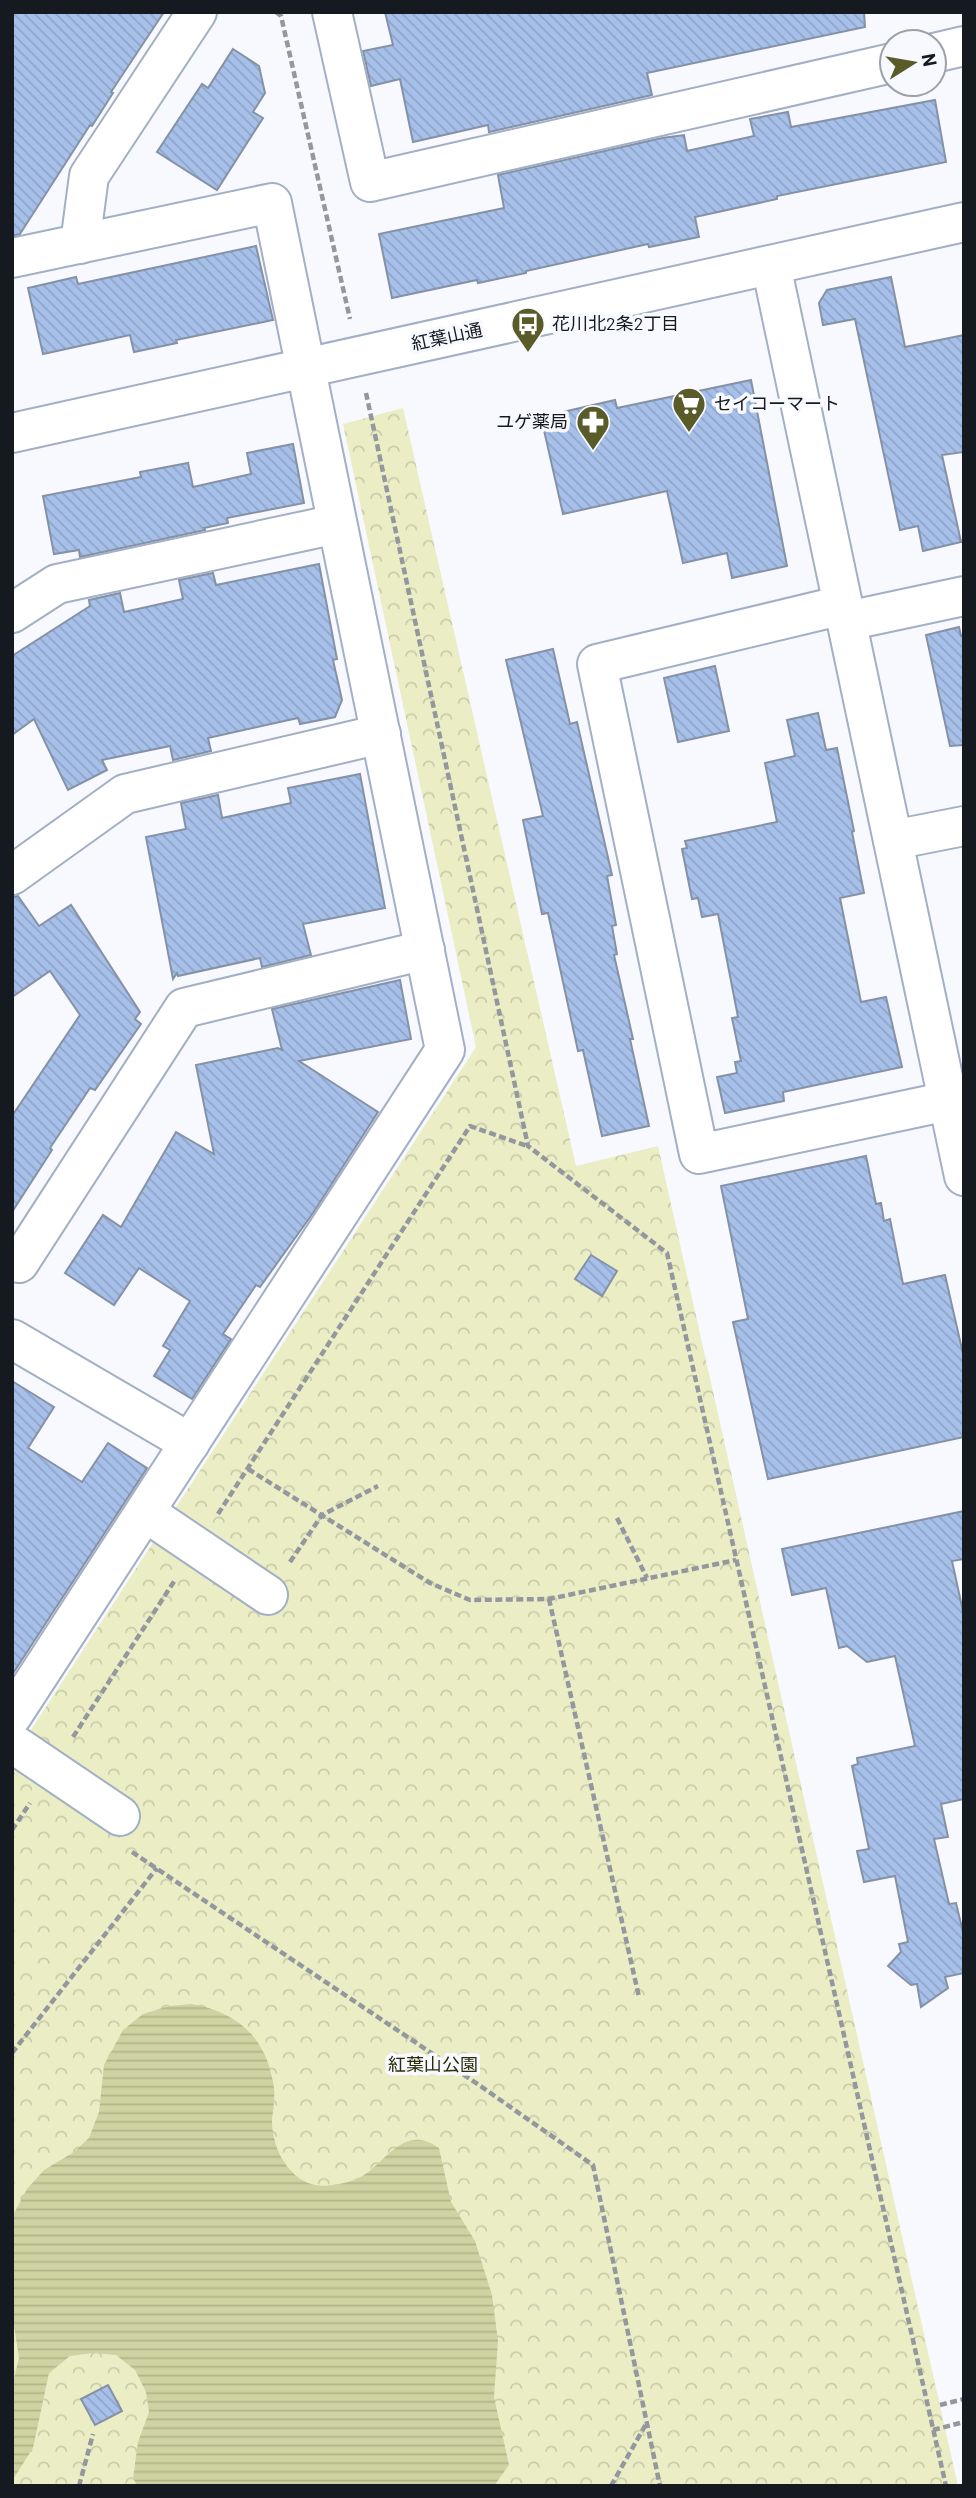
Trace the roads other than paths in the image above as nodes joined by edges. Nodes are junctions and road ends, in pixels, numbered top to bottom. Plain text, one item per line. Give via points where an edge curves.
1 (197, 12) edge
2 (332, 12) edge
3 (878, 66) edge
4 (964, 222) edge
5 (80, 244) junction
6 (12, 258) edge
7 (771, 265) junction
8 (306, 368) junction
9 (12, 433) edge
10 (337, 524) junction
11 (964, 596) edge
12 (12, 613) edge
13 (845, 613) junction
14 (381, 734) junction
15 (964, 826) edge
16 (893, 840) junction
17 (12, 875) edge
18 (425, 950) junction
19 (951, 1051) edge
20 (948, 1101) junction
21 (964, 1176) edge
22 (12, 1259) edge
23 (12, 1339) edge
24 (190, 1443) junction
25 (145, 1512) junction
26 (268, 1595) road end
27 (12, 1716) edge
28 (12, 1743) edge
29 (122, 1831) road end

1 - 5 street via 89,176
2 - 3 street via 370,182
4 - 7 street, 紅葉山通
5 - 6 street
5 - 8 street via 272,203
7 - 8 street, 紅葉山通
7 - 13 street
8 - 9 street, 紅葉山通
8 - 10 street
10 - 12 street via 57,584
10 - 14 street
11 - 13 street
13 - 16 street
13 - 20 street via 597,664 696,1140 699,1154
14 - 17 street via 125,794
14 - 18 street
15 - 16 street
16 - 19 street
18 - 22 street via 184,1008 19,1263
18 - 24 street via 445,1050
19 - 20 street
20 - 21 street
23 - 24 street
24 - 25 street
25 - 26 street
25 - 27 street
28 - 29 street

